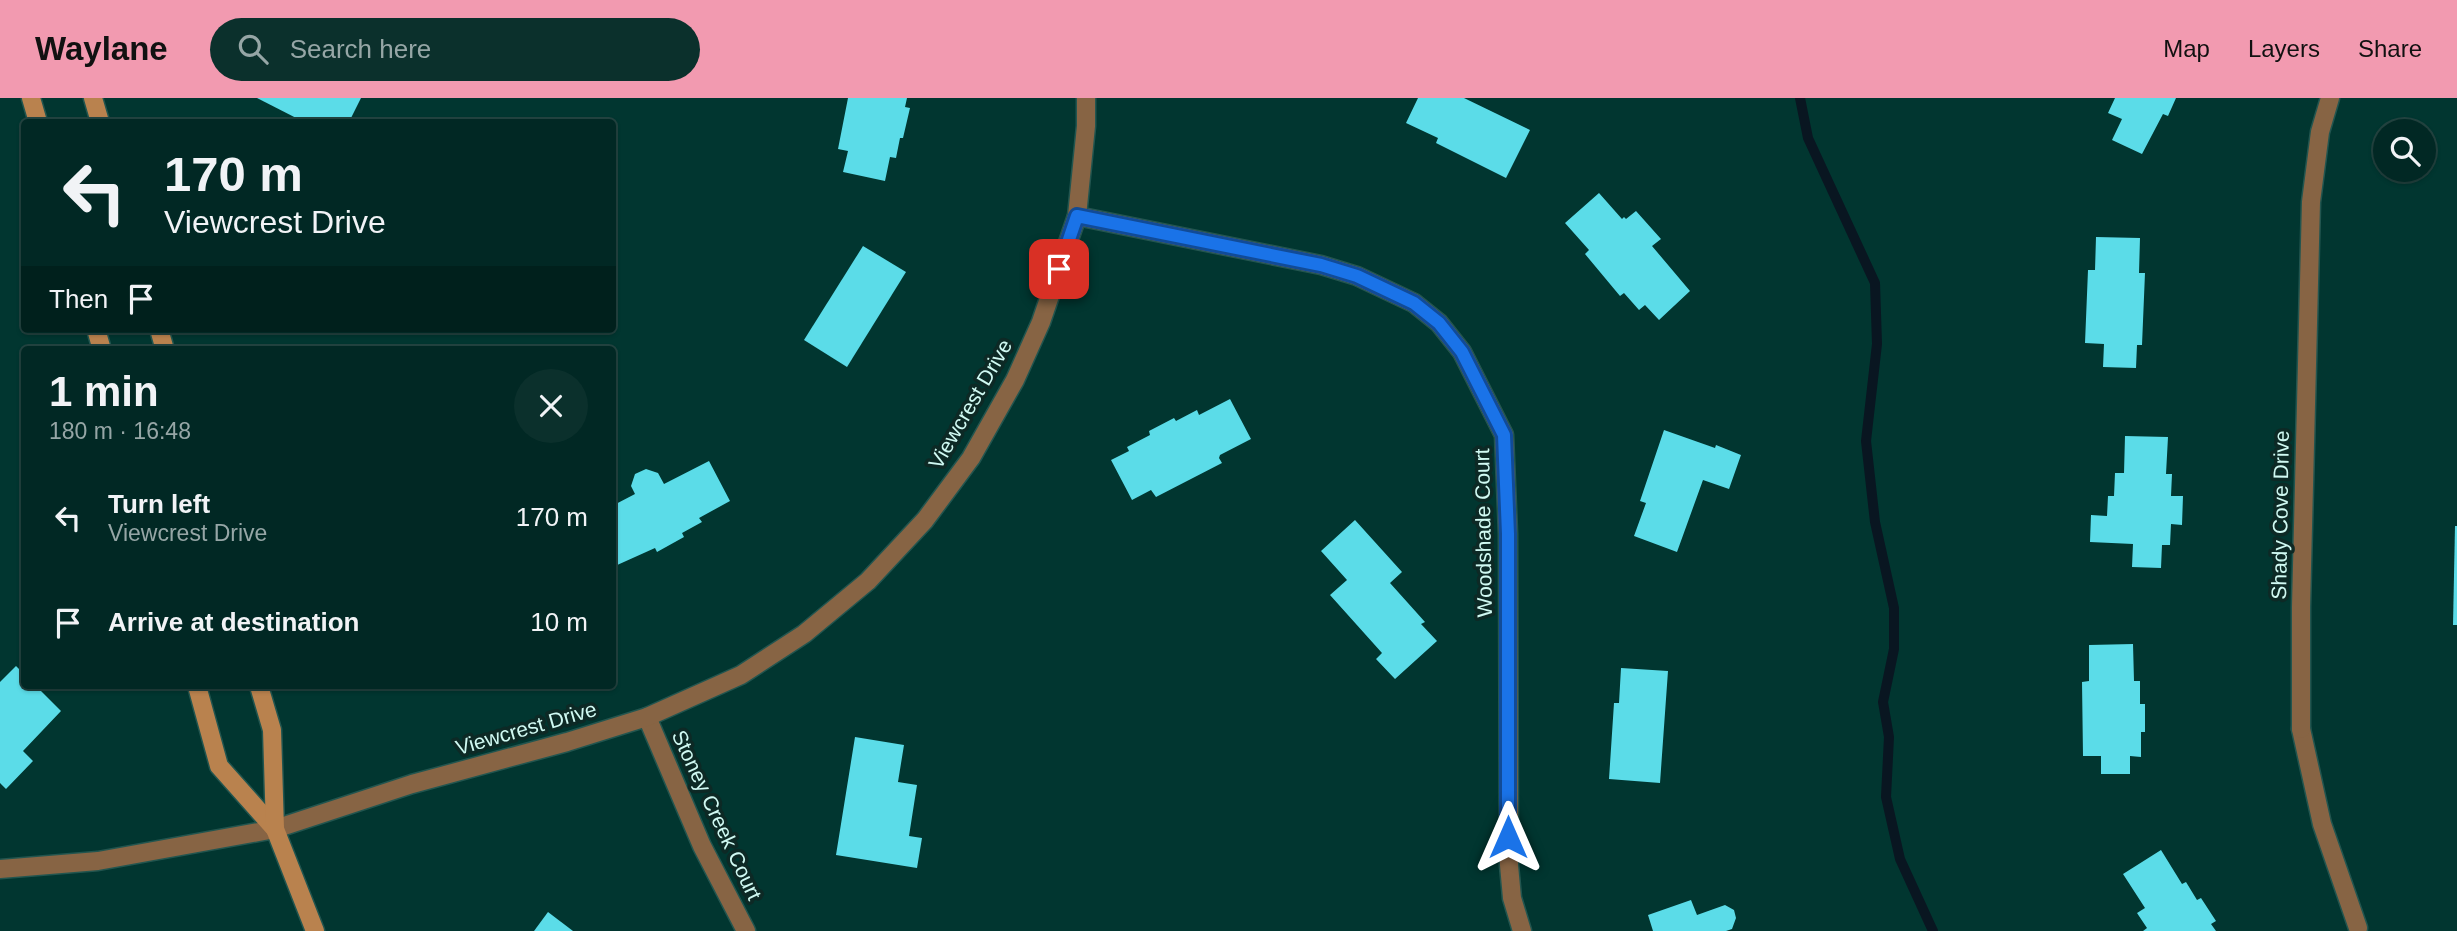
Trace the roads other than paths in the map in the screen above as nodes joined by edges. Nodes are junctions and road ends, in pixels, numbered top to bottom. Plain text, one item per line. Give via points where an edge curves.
1 (31, 98) edge
2 (93, 98) edge
3 (1086, 98) edge
4 (2330, 98) edge
5 (37, 119) edge
6 (99, 119) edge
7 (1077, 216) junction
8 (198, 689) edge
9 (261, 689) edge
10 (647, 717) junction
11 (275, 829) junction
12 (0, 869) edge
13 (2358, 928) dead end
14 (315, 931) edge
15 (746, 931) edge
16 (1522, 931) edge

1 - 5 main road
2 - 6 main road
3 - 7 street, Viewcrest Drive
4 - 13 street, Shady Cove Drive via 2320,132 2311,202 2301,729 2322,824
7 - 10 street, Viewcrest Drive via 1041,322 1015,380 971,458 925,520 868,581 804,634 741,676
7 - 16 street, Woodshade Court via 1357,276 1414,303 1439,323 1462,352 1504,435 1508,865
8 - 11 main road via 219,766
9 - 11 main road via 272,730
10 - 11 street, Viewcrest Drive via 412,784
10 - 15 street, Stoney Creek Court via 702,846
11 - 12 street, Viewcrest Drive via 98,861
11 - 14 main road

